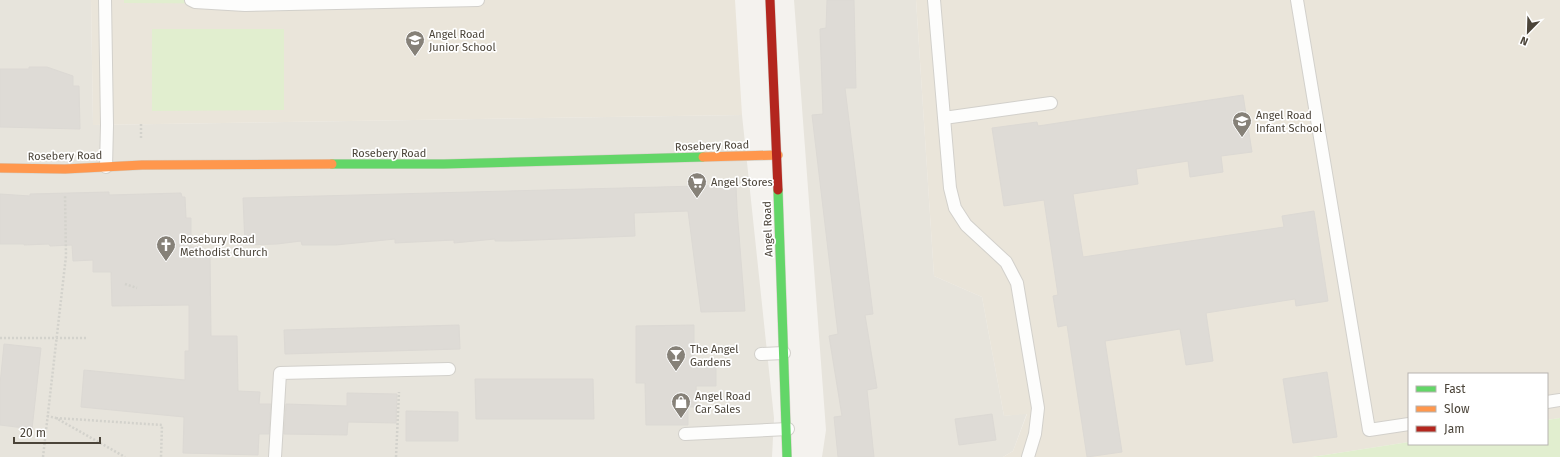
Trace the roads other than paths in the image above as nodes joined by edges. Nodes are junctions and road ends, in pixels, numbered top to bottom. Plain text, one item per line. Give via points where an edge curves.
1 (105, 0) edge
2 (191, 0) edge
3 (478, 0) edge
4 (770, 0) edge
5 (934, 0) edge
6 (1297, 0) edge
7 (1050, 103) dead end
8 (944, 118) junction
9 (778, 155) junction
10 (106, 167) junction
11 (0, 168) edge
12 (784, 353) junction
13 (761, 354) dead end
14 (449, 368) dead end
15 (1560, 400) edge
16 (1548, 402) edge
17 (1408, 424) edge
18 (788, 429) junction
19 (686, 434) dead end
20 (275, 457) edge
21 (787, 457) edge
22 (1028, 457) edge

1 - 10 lane
2 - 3 lane via 245,5
4 - 9 street, Angel Road
5 - 8 lane
6 - 17 lane via 1369,430
7 - 8 lane
8 - 22 lane via 950,188 955,208 966,225 1006,262 1017,283 1038,408 1036,434
9 - 10 street, Rosebery Road via 444,164
9 - 12 street, Angel Road
10 - 11 street, Rosebery Road
12 - 13 lane
12 - 18 street, Angel Road
14 - 20 lane via 280,373
15 - 16 lane
18 - 19 lane
18 - 21 street, Angel Road

